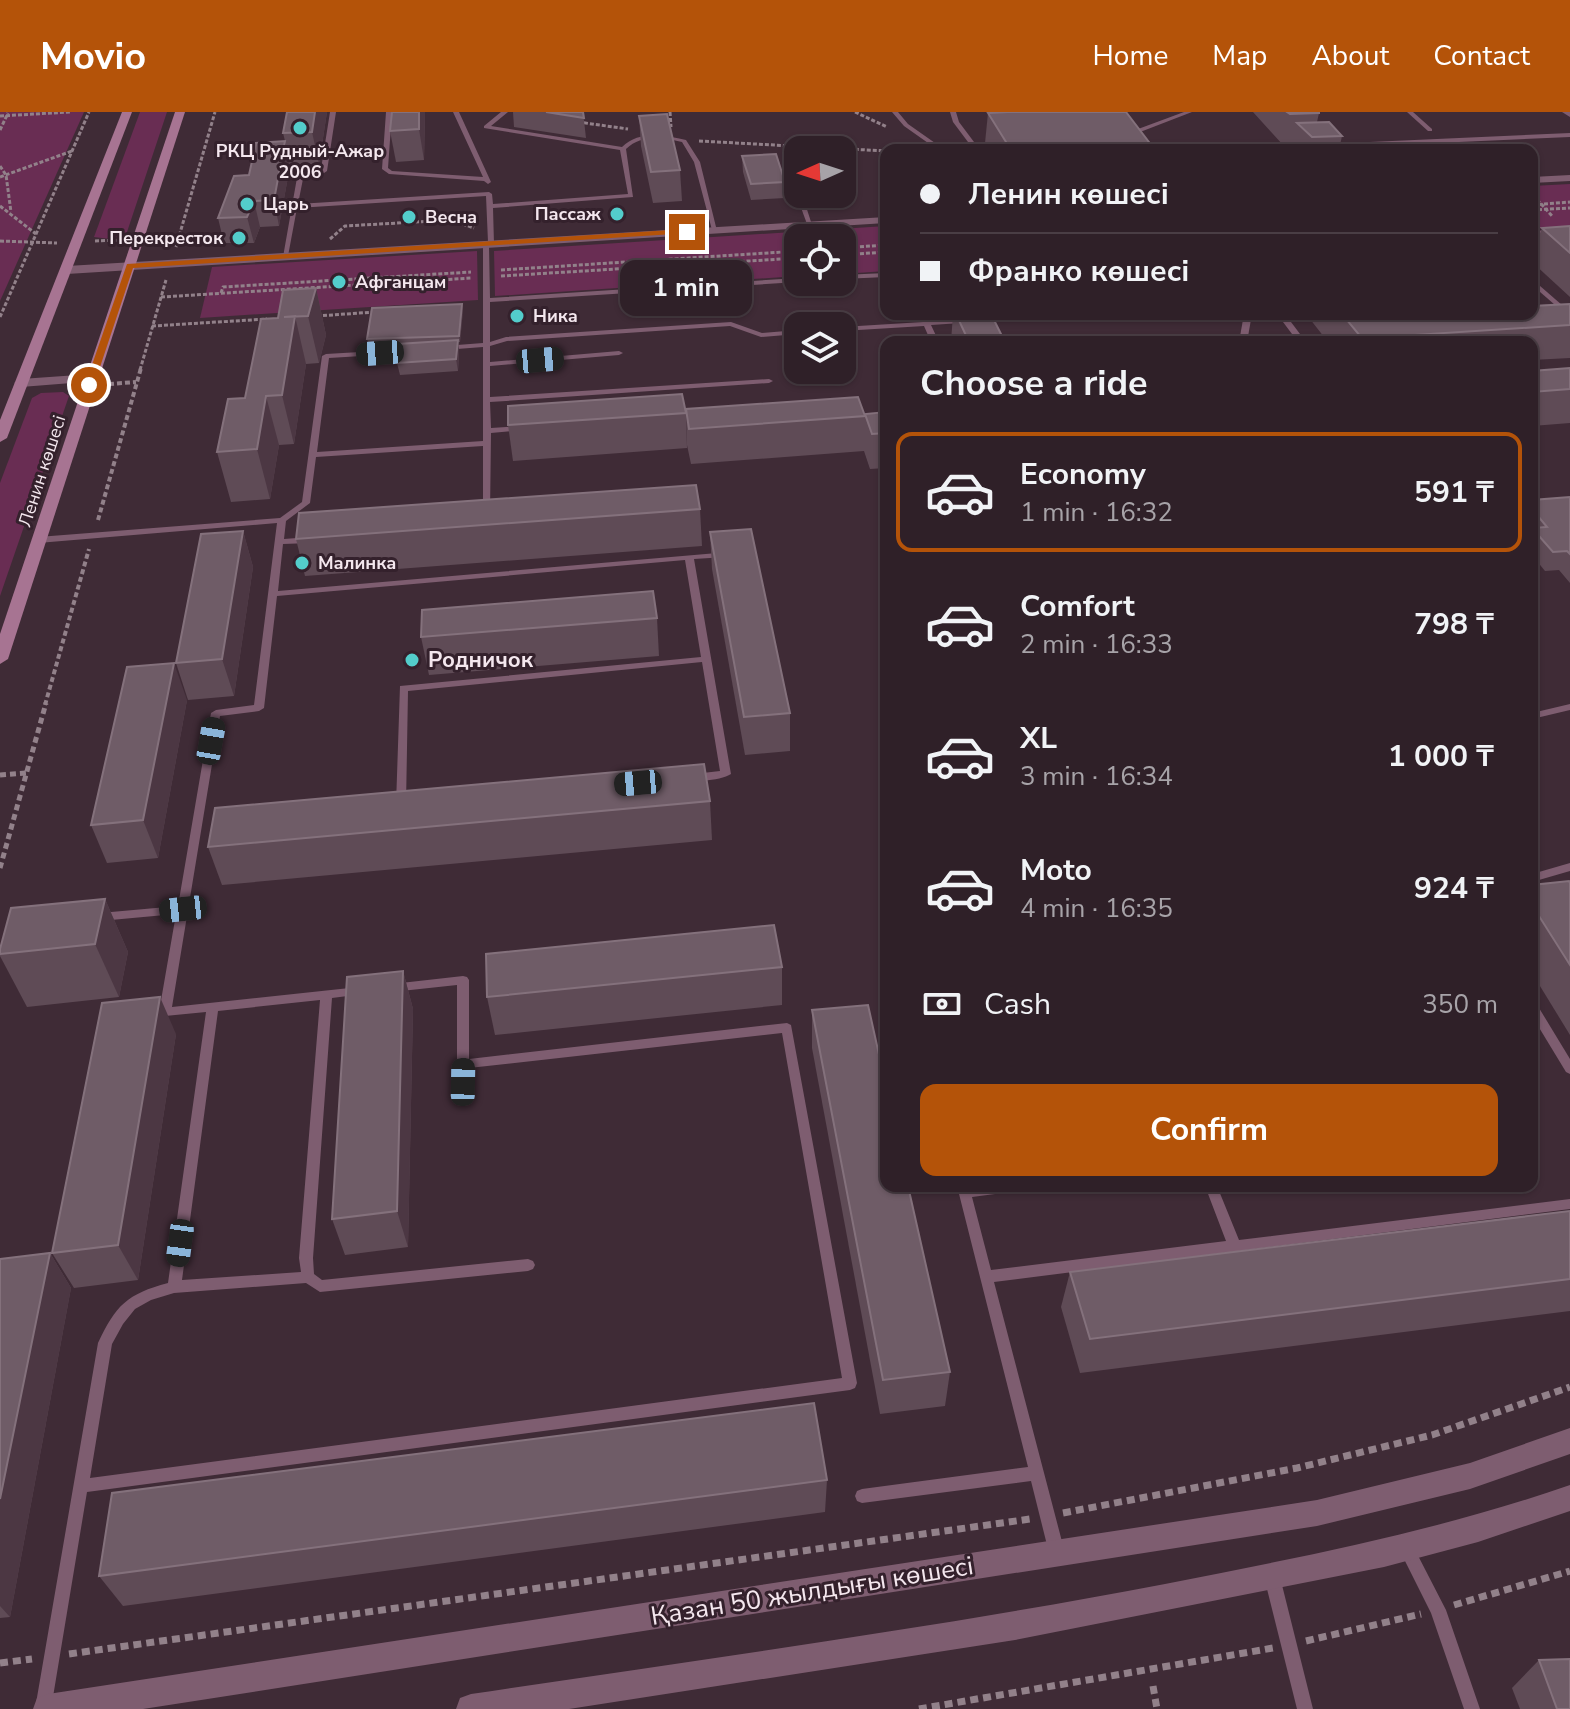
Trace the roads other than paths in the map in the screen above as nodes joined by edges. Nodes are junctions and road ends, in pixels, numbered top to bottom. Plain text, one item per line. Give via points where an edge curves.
1 (127, 112) edge
2 (180, 112) edge
3 (333, 112) edge
4 (389, 112) edge
5 (456, 112) edge
6 (505, 112) edge
7 (895, 112) edge
8 (953, 112) edge
9 (1189, 112) edge
10 (1410, 112) edge
11 (1430, 130) dead end
12 (1323, 134) edge
13 (1570, 135) edge
14 (933, 144) edge
15 (974, 144) edge
16 (1138, 144) edge
17 (1333, 144) edge
18 (1358, 144) edge
19 (623, 149) junction
20 (1570, 178) edge
21 (488, 179) junction
22 (1538, 180) edge
23 (489, 194) junction
24 (295, 206) junction
25 (490, 206) junction
26 (804, 208) edge
27 (880, 220) edge
28 (810, 224) joint
29 (784, 226) edge
30 (715, 230) junction
31 (1538, 233) edge
32 (1568, 233) edge
33 (489, 240) junction
34 (285, 256) junction
35 (130, 266) junction
36 (67, 270) junction
37 (880, 275) edge
38 (856, 276) edge
39 (784, 281) edge
40 (1538, 287) edge
41 (487, 300) junction
42 (1570, 316) edge
43 (925, 320) edge
44 (981, 320) edge
45 (966, 321) junction
46 (927, 324) junction
47 (856, 328) edge
48 (979, 328) edge
49 (784, 333) edge
50 (932, 336) edge
51 (486, 345) junction
52 (619, 353) dead end
53 (487, 364) junction
54 (92, 378) junction
55 (769, 381) dead end
56 (21, 383) junction
57 (592, 393) junction
58 (487, 400) junction
59 (594, 408) edge
60 (534, 427) edge
61 (487, 431) junction
62 (0, 438) edge
63 (487, 443) junction
64 (313, 455) junction
65 (282, 520) junction
66 (487, 525) edge
67 (324, 539) edge
68 (38, 540) junction
69 (279, 542) junction
70 (736, 553) edge
71 (689, 557) junction
72 (272, 594) junction
73 (0, 659) edge
74 (706, 659) junction
75 (1570, 707) edge
76 (1538, 715) edge
77 (680, 778) edge
78 (416, 804) edge
79 (401, 806) junction
80 (385, 807) edge
81 (212, 825) edge
82 (196, 827) junction
83 (1570, 867) edge
84 (1538, 876) edge
85 (183, 909) junction
86 (91, 918) edge
87 (326, 995) junction
88 (213, 1007) junction
89 (1538, 1016) edge
90 (463, 1064) junction
91 (1570, 1069) edge
92 (463, 1100) dead end
93 (965, 1192) edge
94 (1213, 1192) edge
95 (1570, 1204) edge
96 (1234, 1245) junction
97 (528, 1265) dead end
98 (308, 1277) junction
99 (986, 1277) junction
100 (174, 1287) junction
101 (1570, 1441) edge
102 (1035, 1473) junction
103 (80, 1486) junction
104 (862, 1496) dead end
105 (1570, 1498) edge
106 (1406, 1547) junction
107 (1057, 1553) junction
108 (1272, 1577) junction
109 (45, 1709) edge
110 (471, 1709) edge
111 (1305, 1709) edge
112 (1472, 1709) edge

1 - 36 main road
2 - 35 main road, Ленин көшесі
3 - 24 lane via 324,171 301,172
4 - 21 lane via 385,169
5 - 21 lane
6 - 19 lane via 486,127
7 - 14 lane
8 - 15 lane via 955,123
9 - 16 lane via 1132,133
10 - 11 lane
12 - 17 lane
13 - 18 lane
19 - 25 lane via 631,196
19 - 30 lane via 652,136 684,141 697,162
20 - 22 street
21 - 23 lane
23 - 24 lane
23 - 25 lane
24 - 34 lane
25 - 33 lane
26 - 28 lane
27 - 28 street
29 - 30 street
30 - 33 street
31 - 32 lane
33 - 34 street
33 - 41 lane
34 - 35 street
35 - 36 street
35 - 54 main road, Ленин көшесі
36 - 56 main road
37 - 38 lane
39 - 41 lane
40 - 42 lane
41 - 51 lane
43 - 46 lane
44 - 45 lane
45 - 46 lane
45 - 48 lane
46 - 47 lane
46 - 50 lane
49 - 51 lane via 761,335 731,324 506,339
51 - 53 lane
51 - 64 lane via 326,356
52 - 53 lane
53 - 58 lane
54 - 56 street
54 - 68 main road, Ленин көшесі
55 - 57 lane
56 - 62 main road
57 - 58 lane
57 - 59 lane
58 - 61 lane
60 - 61 lane
61 - 63 lane
63 - 64 lane
63 - 66 lane
64 - 65 lane via 306,503
65 - 68 lane
65 - 69 lane
67 - 69 lane
68 - 73 main road, Ленин көшесі
69 - 72 lane
70 - 71 lane
71 - 72 lane
71 - 74 lane
72 - 82 lane via 259,708 216,713
74 - 77 lane via 726,774
74 - 79 lane via 403,688
75 - 76 lane
78 - 79 lane
79 - 80 lane
81 - 82 lane
82 - 85 lane
83 - 84 lane
85 - 86 lane
85 - 88 lane via 165,1012
87 - 88 lane
87 - 90 lane via 463,980
87 - 98 lane
88 - 100 lane
89 - 91 lane
90 - 92 lane
90 - 103 lane via 787,1028 850,1383
93 - 99 lane
94 - 96 lane
95 - 96 lane
96 - 99 lane
97 - 98 lane via 320,1286
98 - 100 lane
99 - 102 lane
100 - 103 lane via 140,1296 120,1311 105,1343
101 - 107 street, Қазан 50 жылдығы көшесі via 1470,1476 1317,1513
102 - 104 lane
102 - 107 lane
103 - 109 lane
105 - 106 street via 1506,1522
106 - 108 street
106 - 112 lane via 1438,1610
107 - 109 street, Қазан 50 жылдығы көшесі
108 - 110 street via 1068,1617
108 - 111 lane

